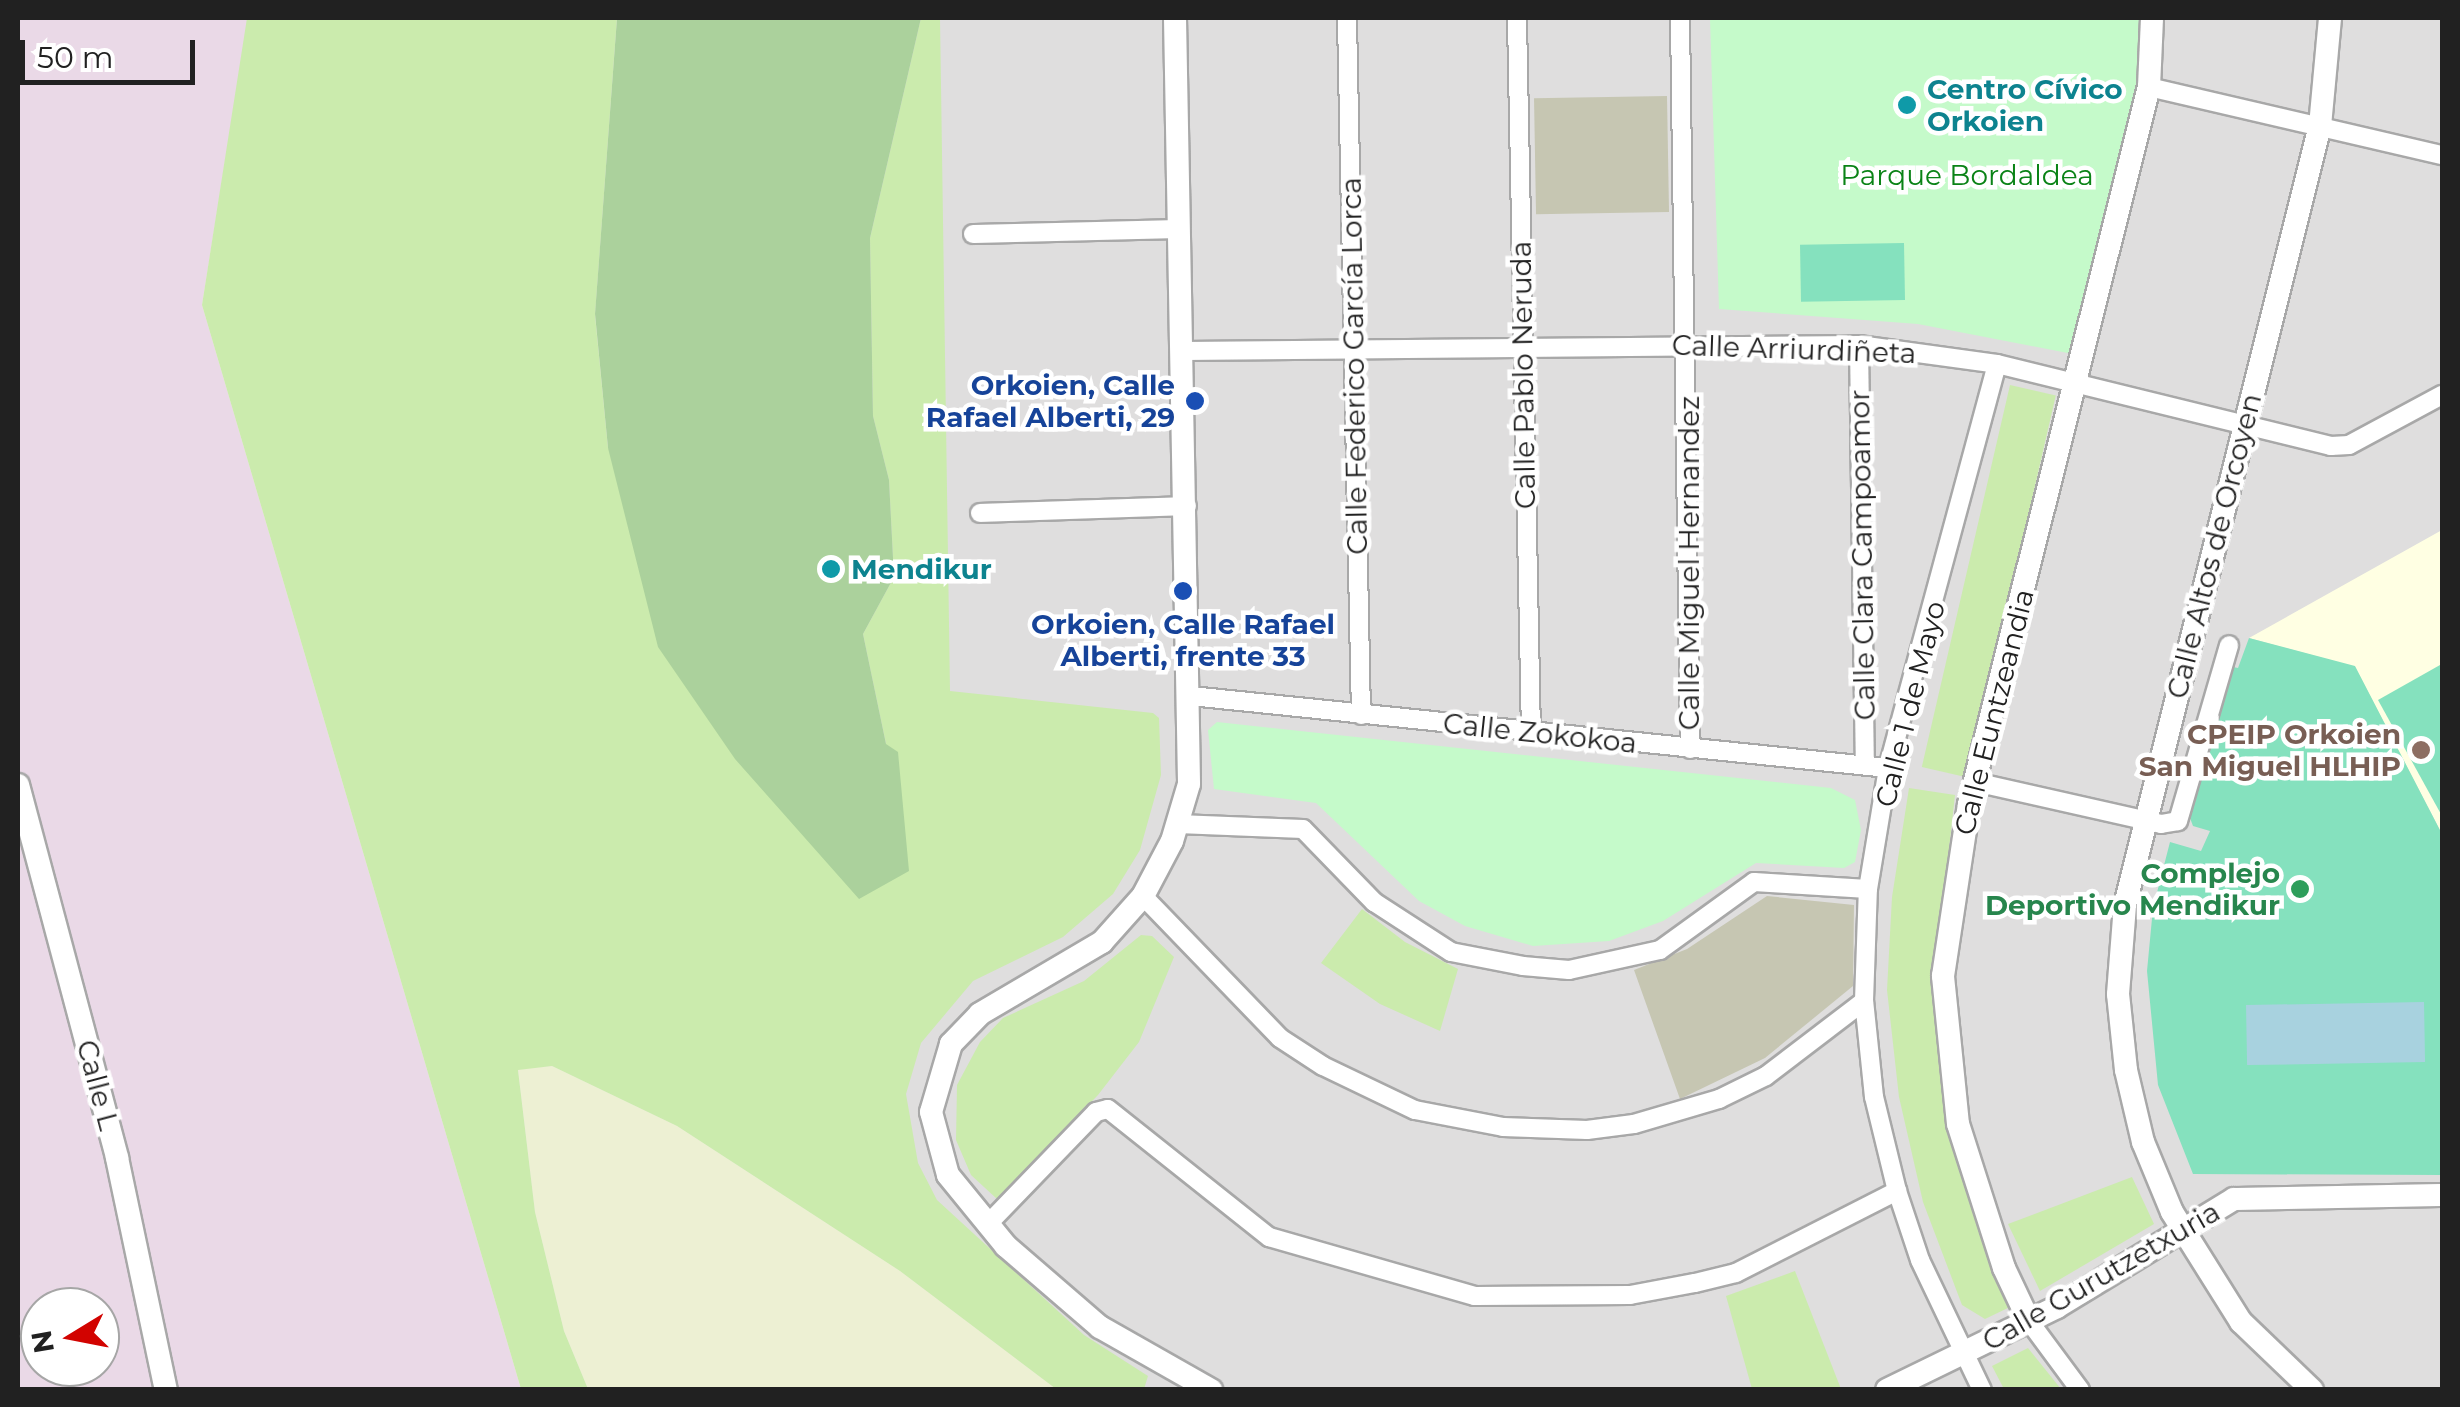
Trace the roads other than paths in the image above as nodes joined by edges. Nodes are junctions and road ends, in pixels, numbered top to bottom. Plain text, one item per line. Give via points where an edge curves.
1 (1175, 18) edge
2 (1347, 18) edge
3 (1517, 18) edge
4 (1680, 18) edge
5 (2152, 18) edge
6 (2330, 18) edge
7 (2149, 87) junction
8 (2320, 126) junction
9 (2442, 155) edge
10 (1180, 229) junction
11 (974, 234) dead end
12 (1687, 344) junction
13 (1859, 345) junction
14 (1521, 346) junction
15 (1356, 350) junction
16 (1182, 351) junction
17 (1997, 364) junction
18 (2074, 385) junction
19 (2442, 395) edge
20 (2245, 424) junction
21 (1188, 506) junction
22 (980, 513) dead end
23 (2228, 645) dead end
24 (1191, 696) junction
25 (1361, 714) junction
26 (1531, 733) junction
27 (1690, 748) junction
28 (1865, 765) junction
29 (1888, 768) junction
30 (1974, 782) junction
31 (18, 784) edge
32 (2146, 821) junction
33 (1178, 824) junction
34 (1868, 889) junction
35 (1144, 896) junction
36 (1864, 1001) junction
37 (1896, 1191) junction
38 (2442, 1195) edge
39 (987, 1225) junction
40 (2184, 1233) junction
41 (2029, 1321) junction
42 (1965, 1354) junction
43 (166, 1390) edge
44 (1210, 1390) edge
45 (1887, 1390) edge
46 (1982, 1390) edge
47 (2080, 1390) edge
48 (2312, 1390) edge

1 - 10 street
2 - 15 street, Calle Federico García Lorca
3 - 14 street, Calle Pablo Neruda
4 - 12 street, Calle Miguel Hernandez
5 - 7 street, Calle Euntzeandia
6 - 8 street, Calle Altos de Orcoyen
7 - 8 street
7 - 18 street, Calle Euntzeandia
8 - 9 street
8 - 20 street, Calle Altos de Orcoyen
10 - 11 street
10 - 16 street
12 - 13 street, Calle Arriurdiñeta
12 - 14 street, Calle Arriurdiñeta
12 - 27 street, Calle Miguel Hernandez
13 - 17 street, Calle Arriurdiñeta
13 - 28 street, Calle Clara Campoamor
14 - 15 street, Calle Arriurdiñeta
14 - 26 street, Calle Pablo Neruda
15 - 16 street, Calle Arriurdiñeta
15 - 25 street, Calle Federico García Lorca
16 - 21 street
17 - 18 street, Calle Arriurdiñeta
17 - 29 street, Calle 1 de Mayo
18 - 20 street, Calle Arriurdiñeta
18 - 30 street, Calle Euntzeandia
19 - 20 street, Calle Arriurdiñeta via 2349,446
20 - 32 street, Calle Altos de Orcoyen
21 - 22 street
21 - 24 street
23 - 32 street via 2184,810 2170,824
24 - 25 street, Calle Zokokoa
24 - 33 street via 1189,784
25 - 26 street, Calle Zokokoa
26 - 27 street, Calle Zokokoa
27 - 28 street, Calle Zokokoa
28 - 29 street, Calle Zokokoa
29 - 34 street, Calle 1 de Mayo
30 - 32 street
30 - 41 street, Calle Euntzeandia via 1951,897 1943,976 1947,1045 1958,1124 1980,1200
31 - 43 street, Calle L via 117,1158
32 - 40 street, Calle Altos de Orcoyen via 2124,905 2118,994 2143,1142
33 - 34 street via 1303,829 1374,902 1451,952 1523,966 1569,970 1660,950 1754,882
33 - 35 street
34 - 36 street, Calle 1 de Mayo
35 - 36 street via 1280,1038 1322,1066 1415,1110 1503,1127 1618,1126 1719,1099 1766,1076
35 - 39 street via 1102,942 980,1014 951,1044 932,1092 940,1156
36 - 37 street, Calle 1 de Mayo via 1874,1097
37 - 39 street via 1736,1273 1630,1295 1475,1296 1269,1237 1108,1108 1096,1112
37 - 42 street, Calle 1 de Mayo
38 - 40 street, Calle Gurutzetxuria via 2234,1200
39 - 44 street via 1100,1327
40 - 41 street, Calle Gurutzetxuria
40 - 48 street, Calle Altos de Orcoyen via 2242,1322
41 - 42 street, Calle Gurutzetxuria
41 - 47 street, Calle Euntzeandia
42 - 45 street, Calle Gurutzetxuria
42 - 46 street, Calle 1 de Mayo

